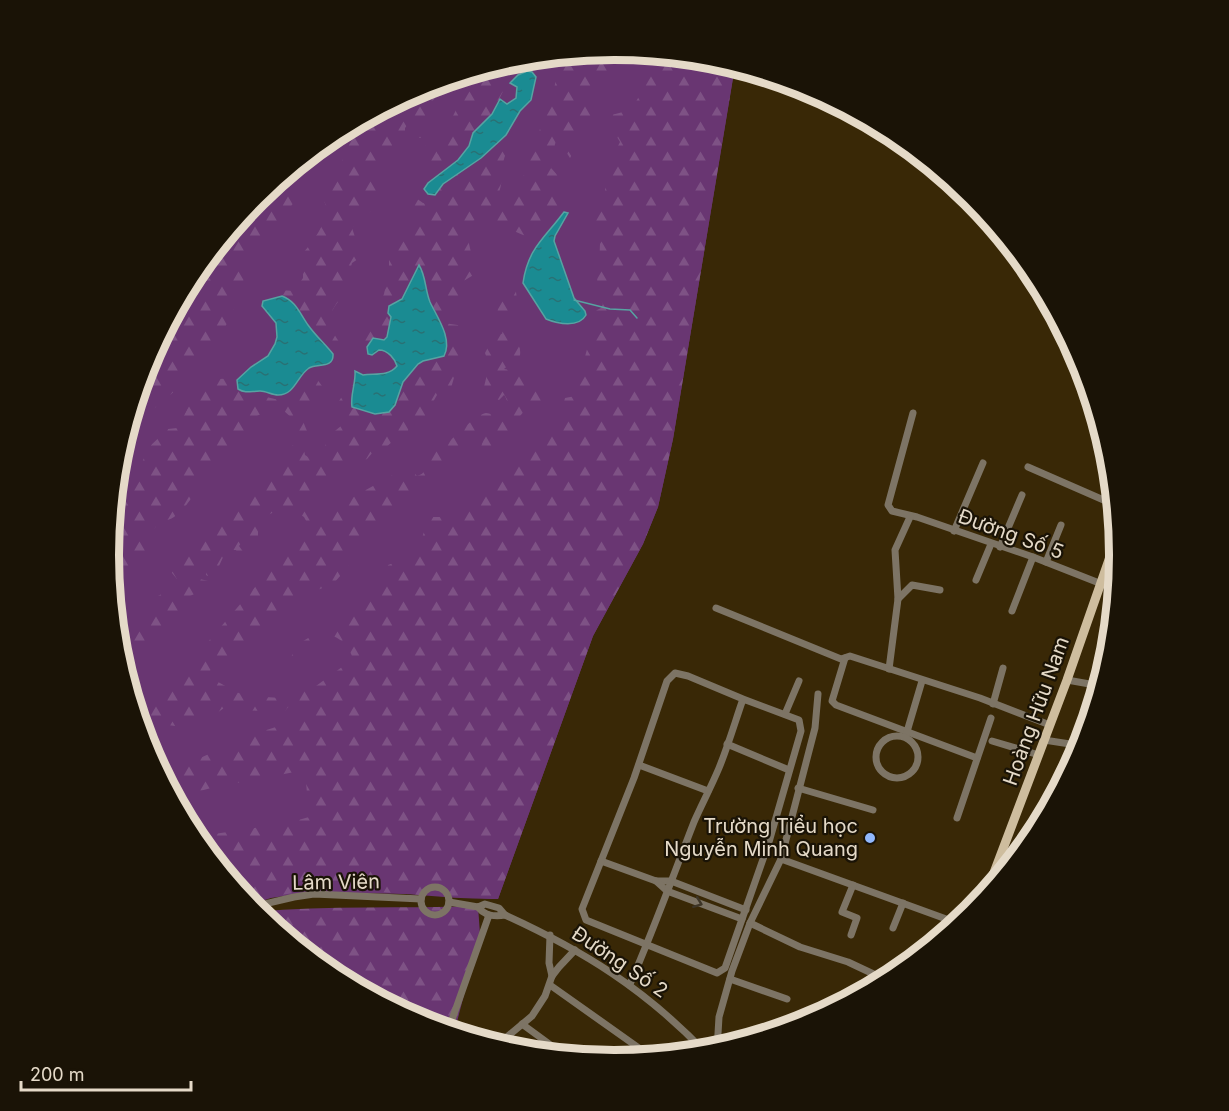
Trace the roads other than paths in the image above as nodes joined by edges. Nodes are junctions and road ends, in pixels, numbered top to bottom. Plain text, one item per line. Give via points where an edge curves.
1 (914, 413) dead end
2 (983, 463) dead end
3 (1028, 467) dead end
4 (1022, 495) dead end
5 (1107, 501) edge
6 (910, 517) junction
7 (1061, 525) dead end
8 (954, 531) junction
9 (991, 544) junction
10 (1000, 546) junction
11 (1033, 557) junction
12 (1110, 558) edge
13 (1046, 562) junction
14 (976, 580) dead end
15 (1101, 585) junction
16 (1109, 588) edge
17 (940, 590) dead end
18 (898, 599) junction
19 (716, 608) dead end
20 (1012, 611) dead end
21 (845, 658) junction
22 (1003, 668) dead end
23 (890, 669) junction
24 (1067, 680) junction
25 (799, 681) dead end
26 (922, 681) junction
27 (1093, 685) edge
28 (818, 694) dead end
29 (743, 699) junction
30 (993, 704) junction
31 (785, 714) junction
32 (991, 718) dead end
33 (1050, 725) junction
34 (906, 734) junction
35 (1044, 740) junction
36 (992, 741) dead end
37 (727, 744) junction
38 (1072, 744) edge
39 (1039, 755) junction
40 (976, 758) junction
41 (639, 765) junction
42 (789, 770) junction
43 (798, 788) junction
44 (708, 791) junction
45 (873, 810) dead end
46 (957, 818) dead end
47 (782, 859) junction
48 (601, 861) junction
49 (993, 874) edge
50 (656, 881) junction
51 (671, 882) junction
52 (853, 885) junction
53 (667, 891) junction
54 (421, 900) junction
55 (448, 902) junction
56 (903, 903) junction
57 (263, 904) edge
58 (478, 907) junction
59 (746, 910) junction
60 (489, 915) junction
61 (505, 915) junction
62 (742, 919) junction
63 (950, 920) edge
64 (750, 923) junction
65 (892, 928) dead end
66 (550, 935) junction
67 (851, 935) dead end
68 (646, 944) junction
69 (575, 950) junction
70 (552, 976) junction
71 (877, 976) edge
72 (730, 979) junction
73 (630, 984) junction
74 (550, 985) junction
75 (787, 999) dead end
76 (451, 1023) edge
77 (522, 1024) junction
78 (505, 1038) edge
79 (718, 1040) edge
80 (697, 1044) edge
81 (554, 1047) edge
82 (642, 1050) edge

1 - 6 street, Đường Số 5 via 888,505 892,511
2 - 8 street
3 - 5 street
4 - 10 street
6 - 8 street, Đường Số 5
6 - 18 street via 895,550
7 - 13 street
8 - 9 street, Đường Số 5
9 - 10 street, Đường Số 5
9 - 14 street
10 - 11 street, Đường Số 5
11 - 13 street, Đường Số 5
11 - 20 street
12 - 15 main road, Hoàng Hữu Nam
13 - 15 street, Đường Số 5
15 - 16 street, Đường Số 5
15 - 24 main road, Hoàng Hữu Nam
17 - 18 street via 912,585
18 - 23 street
19 - 21 street
21 - 23 street via 850,656
21 - 34 street via 832,701
22 - 30 street
23 - 26 street
24 - 27 street
24 - 33 main road, Hoàng Hữu Nam
25 - 31 street
26 - 30 street
26 - 34 street
28 - 43 street via 815,728
29 - 31 street
29 - 37 street
29 - 41 street via 675,673 667,681
30 - 33 street
31 - 42 street via 799,720 801,731
32 - 40 street
33 - 35 main road, Hoàng Hữu Nam
34 - 34 street via 889,737 877,749 876,765 888,777 904,777 916,766 916,750
34 - 40 street
35 - 38 street
35 - 39 main road, Hoàng Hữu Nam
36 - 39 street
37 - 42 street
37 - 44 street
39 - 49 main road, Hoàng Hữu Nam
40 - 46 street
41 - 44 street
41 - 48 street
42 - 59 street
43 - 45 street
43 - 47 street
44 - 51 street
47 - 52 street
47 - 64 street
48 - 50 street
48 - 68 street via 582,913 586,920
50 - 51 street
50 - 53 street
51 - 53 street
51 - 59 street
52 - 56 street
52 - 67 street via 842,912 857,918
53 -> 62 street
53 - 68 street
54 - 55 street, Lâm Viên via 423,908 434,914 445,910
54 - 55 street, Lâm Viên via 424,892 436,887 447,894
54 - 57 street, Lâm Viên via 314,894
55 - 58 street, Lâm Viên
56 - 63 street
56 - 65 street
58 - 60 street, Lâm Viên
58 - 61 street, Lâm Viên via 489,904
59 - 62 street
60 - 61 street
60 - 76 street
61 - 66 street, Đường Số 2
62 - 68 street via 724,968 717,973
64 - 71 street
64 - 72 street
66 - 69 street, Đường Số 2
66 - 70 street
68 - 73 street
69 - 70 street
69 - 73 street, Đường Số 2
70 - 74 street
72 - 75 street
72 - 79 street via 719,1017
73 - 80 street, Đường Số 2
74 - 77 street via 538,1008
74 - 82 street
77 - 78 street
77 - 81 street

